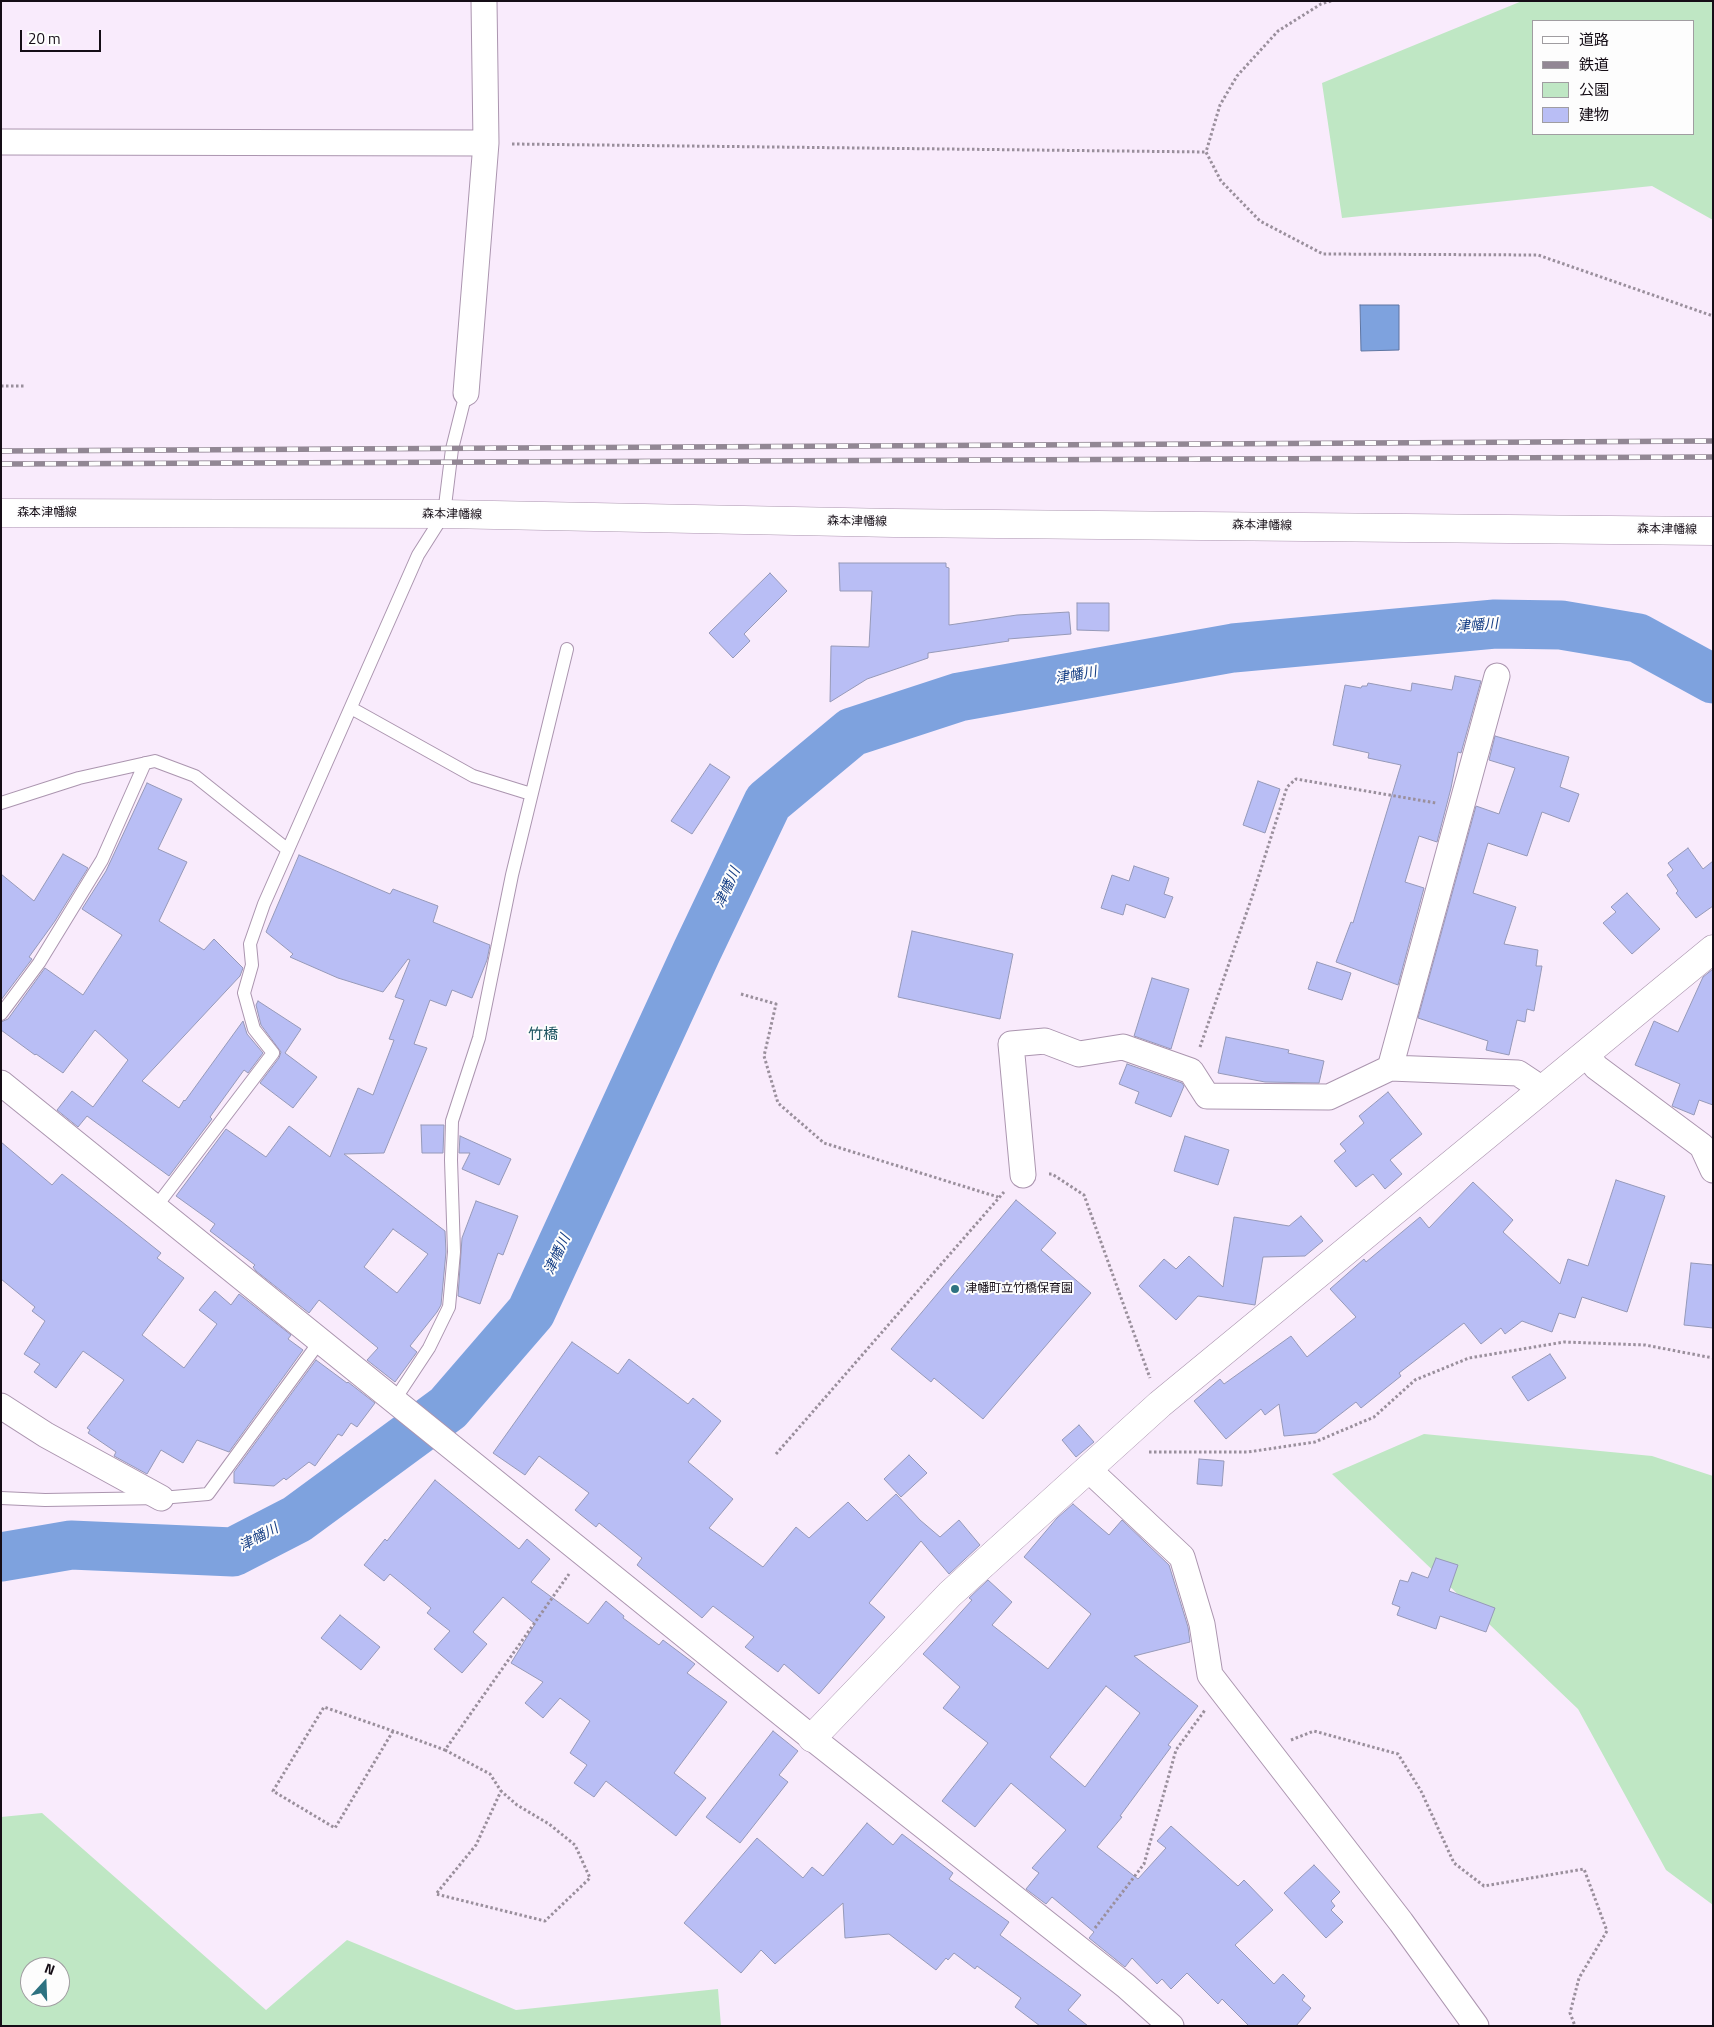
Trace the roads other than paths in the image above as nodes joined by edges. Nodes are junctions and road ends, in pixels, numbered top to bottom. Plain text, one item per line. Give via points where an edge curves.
1 (484, 1) edge
2 (1, 142) edge
3 (486, 143) junction
4 (466, 393) joint
5 (1, 513) edge
6 (444, 514) junction
7 (1713, 531) edge
8 (567, 649) dead end
9 (1497, 676) dead end
10 (351, 708) junction
11 (145, 763) junction
12 (531, 794) junction
13 (1, 803) edge
14 (288, 850) junction
15 (1713, 949) edge
16 (1, 1014) edge
17 (1586, 1053) junction
18 (1390, 1068) junction
19 (1, 1083) edge
20 (1542, 1089) junction
21 (1713, 1170) edge
22 (1023, 1176) road end
23 (155, 1208) junction
24 (320, 1341) junction
25 (394, 1401) junction
26 (1, 1406) edge
27 (1088, 1469) junction
28 (1, 1498) edge
29 (161, 1498) junction
30 (812, 1738) junction
31 (1171, 2026) edge
32 (1476, 2026) edge

1 - 3 street
2 - 3 street
3 - 4 street
4 - 6 lane via 452,449
5 - 6 main road, 森本津幡線
6 - 7 main road, 森本津幡線 via 884,523
6 - 10 lane via 418,556
8 - 12 lane
9 - 18 street
10 - 12 lane via 473,776
10 - 14 lane
11 - 13 lane via 79,778
11 - 14 lane via 155,761 195,776
11 - 16 lane via 102,860 39,963
12 - 25 lane via 479,1038 452,1121 454,1252 449,1307 429,1348
14 - 23 lane via 250,944 252,965 244,993 254,1029 273,1052
15 - 17 main road
17 - 20 main road
17 - 21 street via 1596,1067 1702,1146
18 - 20 street via 1518,1073
18 - 22 street via 1329,1097 1207,1096 1191,1071 1123,1047 1079,1054 1045,1041 1010,1044
19 - 23 street
20 - 27 main road via 1160,1404
23 - 24 street
24 - 25 street
24 - 29 lane via 208,1494
25 - 30 street
26 - 29 street via 46,1435
27 - 30 main road via 950,1594
27 - 32 street via 1182,1557 1202,1624 1210,1676 1401,1922
28 - 29 lane
30 - 31 street via 1080,1949

